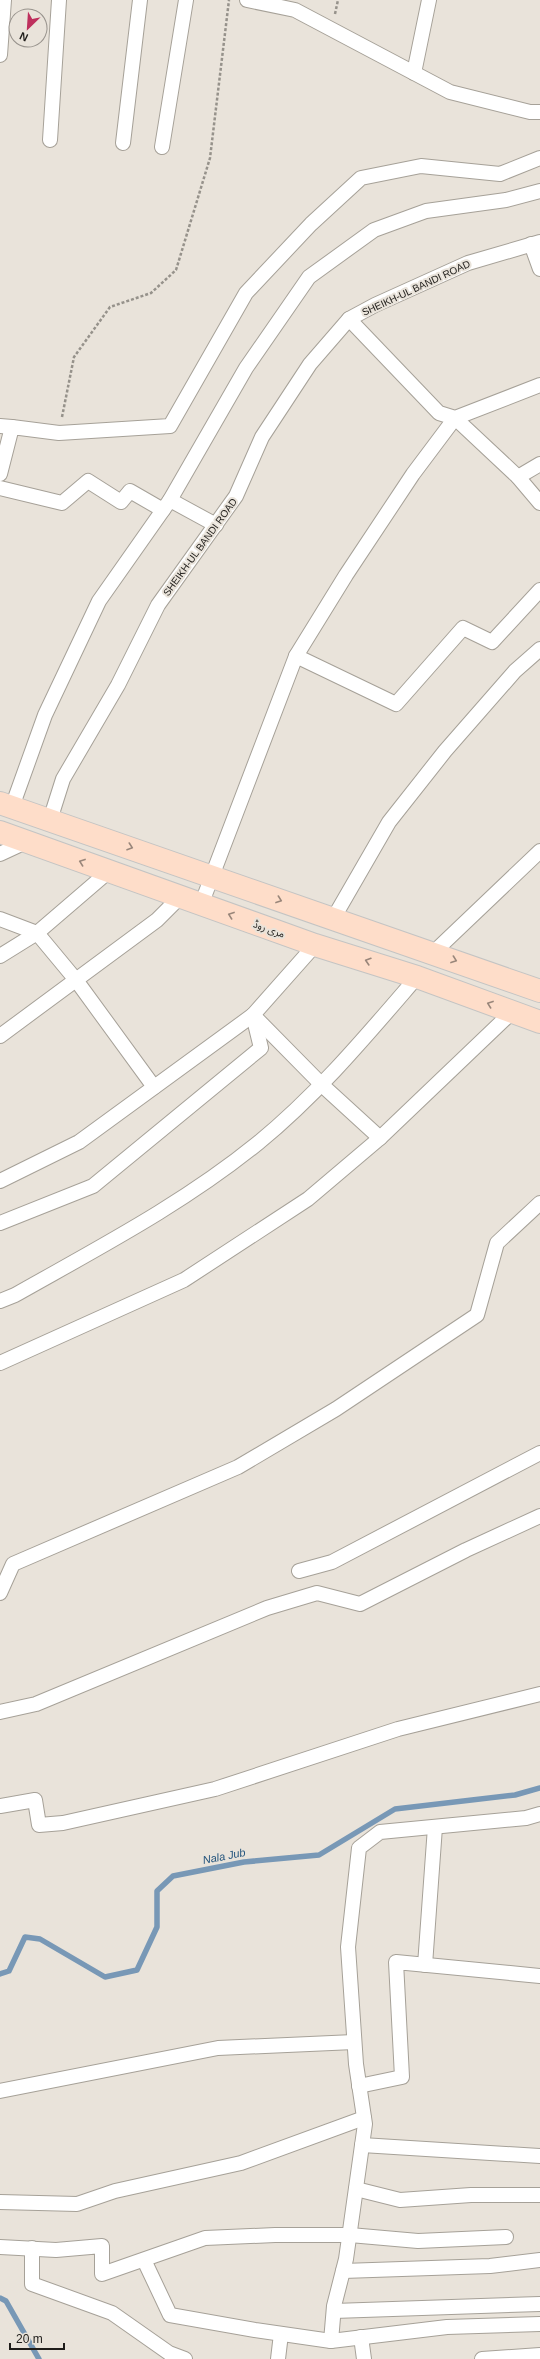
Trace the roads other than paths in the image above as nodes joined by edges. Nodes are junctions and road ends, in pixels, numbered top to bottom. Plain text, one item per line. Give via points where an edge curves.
1 (4, 0) edge
2 (60, 0) edge
3 (140, 0) edge
4 (186, 0) edge
5 (247, 0) edge
6 (429, 0) edge
7 (0, 55) edge
8 (414, 73) junction
9 (540, 112) edge
10 (50, 140) dead end
11 (123, 143) dead end
12 (162, 147) dead end
13 (540, 158) edge
14 (540, 191) edge
15 (535, 243) edge
16 (540, 269) edge
17 (349, 319) junction
18 (540, 385) edge
19 (455, 418) junction
20 (6, 426) edge
21 (540, 464) edge
22 (0, 474) edge
23 (518, 477) junction
24 (0, 488) edge
25 (540, 503) edge
26 (166, 505) junction
27 (216, 524) junction
28 (540, 590) edge
29 (540, 649) edge
30 (296, 656) junction
31 (6, 805) edge
32 (50, 820) junction
33 (0, 832) edge
34 (28, 841) junction
35 (540, 851) edge
36 (0, 854) edge
37 (108, 872) junction
38 (212, 875) junction
39 (180, 897) junction
40 (201, 905) junction
41 (0, 918) edge
42 (333, 919) junction
43 (37, 933) junction
44 (315, 945) junction
45 (433, 953) junction
46 (0, 956) edge
47 (417, 977) junction
48 (76, 980) junction
49 (540, 991) edge
50 (512, 1012) junction
51 (253, 1015) junction
52 (540, 1022) edge
53 (0, 1036) edge
54 (322, 1085) junction
55 (154, 1087) junction
56 (380, 1138) junction
57 (0, 1181) edge
58 (540, 1203) edge
59 (0, 1223) edge
60 (0, 1301) edge
61 (0, 1363) edge
62 (540, 1453) edge
63 (540, 1516) edge
64 (299, 1571) dead end
65 (0, 1593) edge
66 (540, 1694) edge
67 (0, 1712) edge
68 (0, 1806) edge
69 (540, 1814) edge
70 (435, 1827) junction
71 (425, 1965) junction
72 (540, 1976) edge
73 (354, 2042) junction
74 (359, 2086) junction
75 (0, 2092) edge
76 (364, 2118) junction
77 (362, 2145) junction
78 (540, 2156) edge
79 (356, 2189) junction
80 (540, 2195) edge
81 (0, 2202) edge
82 (350, 2235) junction
83 (506, 2237) dead end
84 (0, 2247) edge
85 (32, 2248) junction
86 (144, 2260) junction
87 (540, 2260) edge
88 (343, 2271) junction
89 (540, 2304) edge
90 (334, 2311) junction
91 (540, 2324) edge
92 (282, 2334) junction
93 (361, 2337) junction
94 (330, 2341) junction
95 (540, 2355) edge
96 (185, 2359) edge
97 (278, 2359) edge
98 (364, 2359) edge
99 (482, 2359) edge

1 - 7 street
2 - 10 street
3 - 11 street
4 - 12 street
5 - 8 street via 295,10
6 - 8 street
8 - 9 street via 450,92 530,112
13 - 20 street via 500,174 421,166 361,178 311,224 246,293 170,426 59,433
14 - 26 street via 506,200 426,210 374,230 309,276 246,368
15 - 16 street
15 - 17 street, SHEIKH-UL BANDI ROAD via 468,263
17 - 19 street via 439,413
17 - 27 street, SHEIKH-UL BANDI ROAD via 310,364 262,436 236,496
18 - 19 street
19 - 23 street
19 - 30 street via 413,474 350,568
20 - 22 street
21 - 23 street
23 - 25 street
24 - 26 street via 62,504 88,481 121,502 130,491
26 - 27 street
26 - 31 street via 99,601
27 - 32 street, SHEIKH-UL BANDI ROAD via 158,605 118,685 63,779
28 - 30 street via 492,642 463,628 396,704
29 - 42 street via 505,682 445,751 389,822
30 - 38 street
31 - 32 main road
32 -> 38 main road
33 - 34 main road, مری روڈ
34 - 36 street
37 -> 34 main road, مری روڈ
35 - 45 street
37 - 39 main road, مری روڈ
37 - 43 street
38 - 40 street
38 -> 42 main road
39 - 40 main road, مری روڈ
39 - 48 street via 157,920
44 -> 40 main road, مری روڈ
41 - 43 street
42 - 45 main road
43 - 46 street
43 - 48 street
47 -> 44 main road, مری روڈ
44 - 51 street
45 -> 49 main road
50 -> 47 main road, مری روڈ
47 - 54 street
48 - 53 street
48 - 55 street
50 - 52 main road, مری روڈ
50 - 56 street
51 - 54 street
51 - 55 street
51 - 59 street via 261,1048 93,1186
54 - 56 street
54 - 60 street via 258,1143 168,1209
55 - 57 street via 79,1142
56 - 61 street via 308,1198 184,1280
58 - 65 street via 497,1243 477,1315 336,1409 238,1466 13,1564
62 - 64 street via 332,1562
63 - 67 street via 360,1604 317,1593 267,1608 36,1704
66 - 68 street via 398,1729 215,1789 63,1823 39,1825 35,1800
69 - 70 street via 526,1818
70 - 71 street
70 - 73 street via 380,1832 359,1848 348,1947
71 - 72 street
71 - 74 street via 396,1962 402,2077
73 - 74 street
73 - 75 street via 218,2048
74 - 76 street
76 - 77 street
76 - 81 street via 241,2163 115,2191 77,2204
77 - 78 street
77 - 79 street
79 - 80 street via 400,2200 471,2195
79 - 82 street
82 - 83 street via 418,2241
82 - 86 street via 205,2238
82 - 88 street
84 - 85 street
85 - 86 street via 56,2250 102,2246 102,2274
85 - 96 street via 32,2284 112,2313 169,2353
86 - 92 street via 170,2315
87 - 88 street via 490,2266
88 - 90 street
89 - 90 street
90 - 94 street
91 - 93 street via 447,2327
92 - 94 street
92 - 97 street
93 - 94 street
93 - 98 street
95 - 99 street

